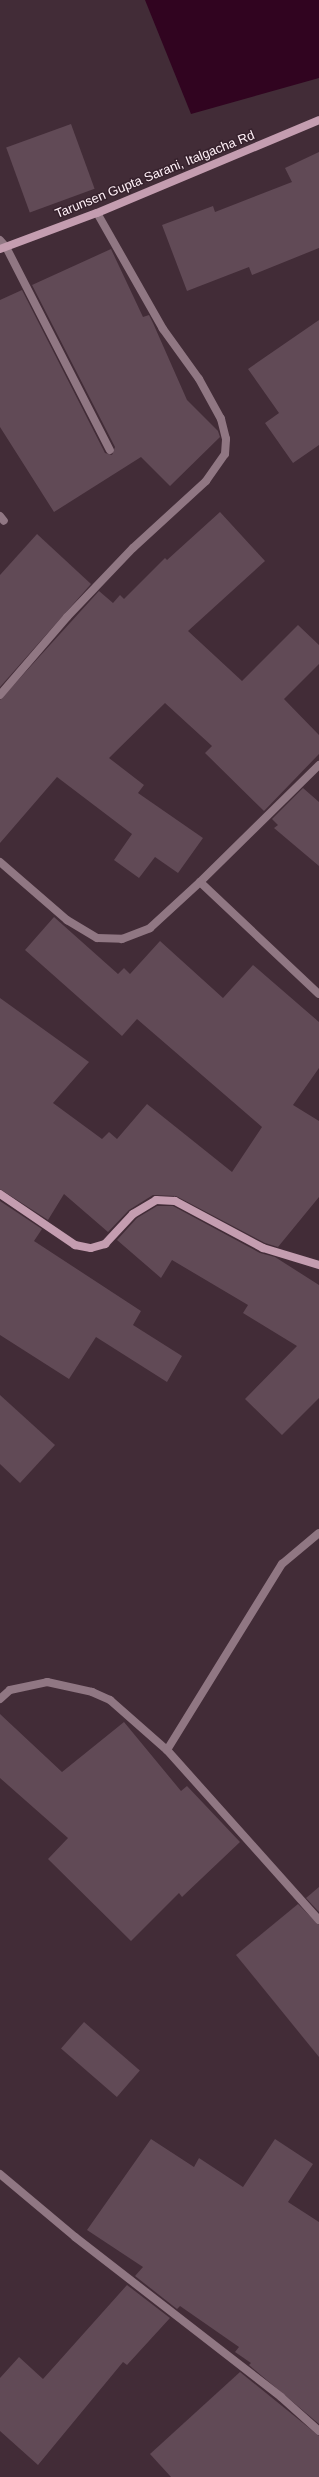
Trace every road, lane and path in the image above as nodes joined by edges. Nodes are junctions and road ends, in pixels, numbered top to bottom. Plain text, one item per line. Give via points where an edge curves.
1 (319, 120) edge
2 (97, 213) junction
3 (0, 240) edge
4 (3, 248) edge
5 (110, 450) dead end
6 (0, 695) edge
7 (319, 765) edge
8 (0, 862) edge
9 (200, 882) junction
10 (319, 994) edge
11 (0, 1194) edge
12 (319, 1265) edge
13 (319, 1533) edge
14 (0, 1700) edge
15 (167, 1750) junction
16 (319, 1920) edge
17 (0, 2174) edge
18 (319, 2431) edge

1 - 2 street, Tarunsen Gupta Sarani, Italgacha Rd
2 - 4 street, Tarunsen Gupta Sarani, Italgacha Rd
2 - 6 street via 163,329 199,379 221,418 226,439 225,454 206,481 134,548 67,617
3 - 4 street
4 - 5 street
7 - 9 street
8 - 9 street via 67,920 97,938 122,939 150,928
9 - 10 street
11 - 12 street via 75,1245 91,1248 105,1244 133,1214 156,1200 175,1201 263,1248
13 - 15 street via 282,1564
14 - 15 street via 10,1690 48,1682 92,1692 110,1700
15 - 16 street
17 - 18 street via 75,2237 281,2397

